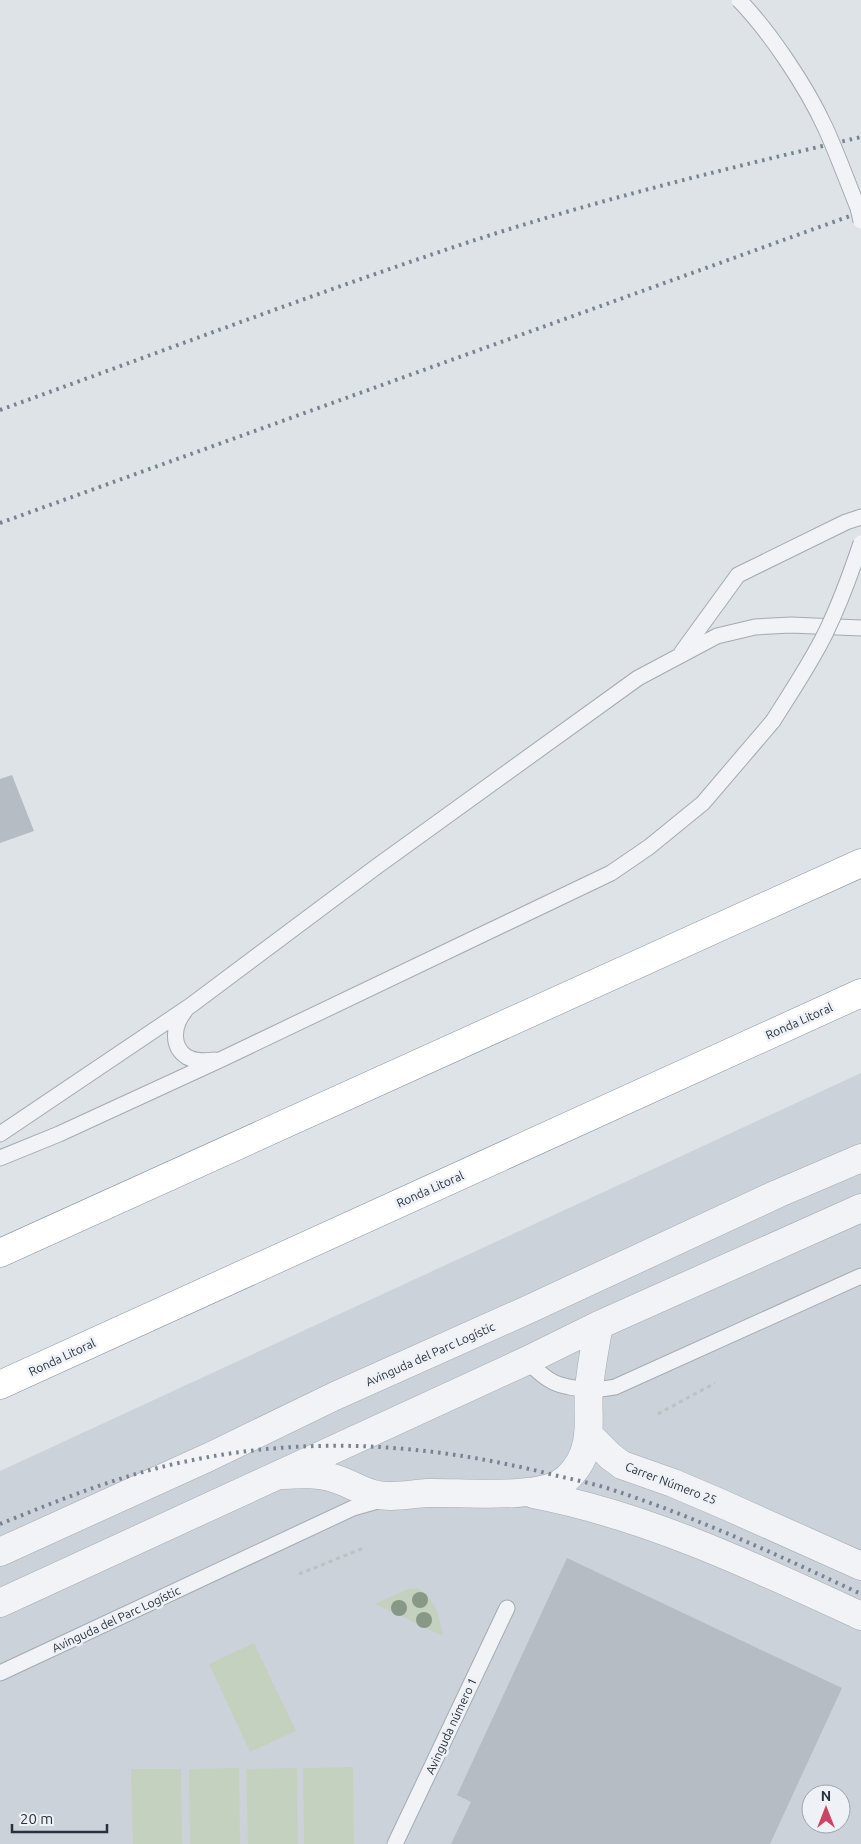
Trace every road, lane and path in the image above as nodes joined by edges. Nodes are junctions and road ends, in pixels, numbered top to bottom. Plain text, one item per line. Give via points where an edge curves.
1 (739, 0) edge
2 (861, 220) edge
3 (861, 517) edge
4 (861, 542) edge
5 (861, 628) edge
6 (679, 655) junction
7 (861, 863) edge
8 (861, 993) edge
9 (190, 1006) junction
10 (222, 1059) junction
11 (0, 1134) edge
12 (0, 1158) edge
13 (861, 1158) edge
14 (861, 1208) edge
15 (0, 1253) edge
16 (861, 1276) edge
17 (599, 1325) junction
18 (526, 1360) junction
19 (715, 1383) dead end
20 (0, 1385) edge
21 (589, 1390) junction
22 (658, 1414) dead end
23 (588, 1434) junction
24 (274, 1476) junction
25 (524, 1492) junction
26 (398, 1496) junction
27 (366, 1547) dead end
28 (0, 1552) edge
29 (861, 1566) edge
30 (299, 1574) dead end
31 (0, 1602) edge
32 (507, 1608) dead end
33 (861, 1616) edge
34 (0, 1673) edge
35 (395, 1844) edge

1 - 2 lane, bridge via 781,54 825,126
3 - 6 lane via 738,575
4 - 10 lane, bridge via 826,632 773,720 703,803 649,847 611,873
5 - 6 lane via 755,627 717,636
6 - 9 lane via 638,678
7 - 15 highway
8 - 20 highway, Ronda Litoral
9 - 10 lane via 180,1017 176,1029 176,1042 181,1051 188,1058 202,1062
9 - 11 lane
10 - 12 lane
13 - 28 street, Avinguda del Parc Logístic
14 - 17 street, Avinguda del Parc Logístic
16 - 21 lane via 615,1387
17 - 18 street, Avinguda del Parc Logístic
17 - 21 street
18 - 21 lane via 550,1381
18 - 24 street, Avinguda del Parc Logístic
19 - 22 path
21 - 23 street
23 - 25 street, Avinguda del Parc Logístic via 580,1463 567,1478 551,1488
23 - 29 street, Carrer Número 25 via 622,1465 673,1483
24 - 26 street, Avinguda del Parc Logístic via 320,1475 372,1494
24 - 31 street, Avinguda del Parc Logístic
25 - 26 street, Avinguda del Parc Logístic
25 - 33 street, Avinguda del Parc Logístic via 623,1516 777,1577
26 - 34 lane, Avinguda del Parc Logístic via 360,1506
27 - 30 path
32 - 35 lane, Avinguda número 1

